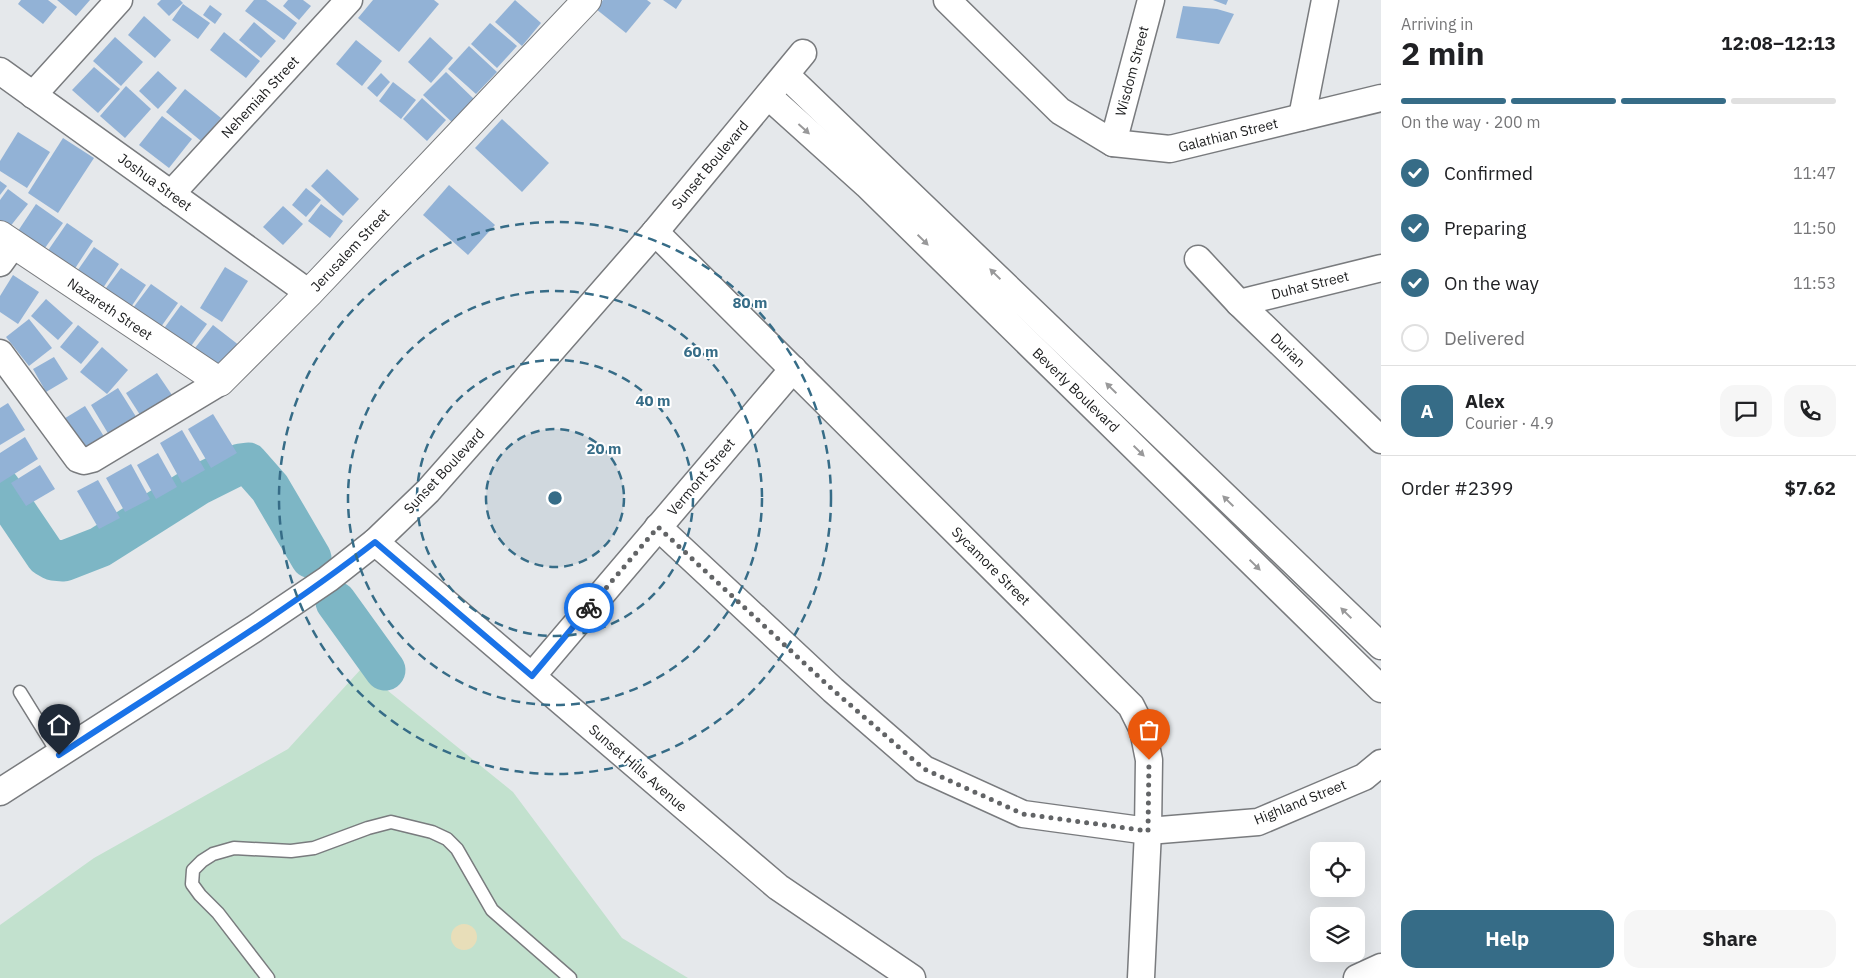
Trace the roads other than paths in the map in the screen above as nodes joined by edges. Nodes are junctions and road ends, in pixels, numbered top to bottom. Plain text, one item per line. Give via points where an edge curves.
1 (119, 0) edge
2 (349, 0) edge
3 (587, 0) edge
4 (947, 0) edge
5 (1151, 0) edge
6 (1325, 0) edge
7 (803, 53) dead end
8 (0, 71) edge
9 (786, 75) junction
10 (33, 94) junction
11 (768, 96) junction
12 (1381, 98) edge
13 (1302, 117) junction
14 (1113, 143) junction
15 (171, 194) junction
16 (655, 232) junction
17 (4, 248) edge
18 (1198, 259) dead end
19 (1381, 268) edge
20 (309, 293) junction
21 (1239, 303) junction
22 (0, 354) edge
23 (793, 369) junction
24 (220, 382) junction
25 (1381, 440) edge
26 (658, 527) junction
27 (375, 542) junction
28 (1381, 646) edge
29 (532, 676) junction
30 (1381, 689) edge
31 (20, 692) dead end
32 (59, 755) junction
33 (1381, 763) edge
34 (0, 792) edge
35 (1148, 831) junction
36 (1381, 966) edge
37 (268, 978) edge
38 (570, 978) edge
39 (912, 978) edge
40 (1141, 978) edge
41 (1357, 978) edge

1 - 10 street
2 - 15 street, Nehemiah Street
3 - 20 street, Jerusalem Street
4 - 14 street, Galathian Street via 1060,111
5 - 14 street, Wisdom Street
6 - 13 street
7 - 9 street, Sunset Boulevard
8 - 10 street, Joshua Street
9 - 11 street, Sunset Boulevard
28 -> 9 street, Beverly Boulevard
10 - 15 street, Joshua Street
11 - 16 street, Sunset Boulevard
11 -> 30 street, Beverly Boulevard via 867,185
12 - 13 street, Galathian Street
13 - 14 street, Galathian Street via 1170,149
15 - 20 street, Joshua Street
16 - 23 street, Sycamore Street
16 - 27 street, Sunset Boulevard via 428,491
17 - 24 street, Nazareth Street
18 - 21 street, Durian
19 - 21 street, Duhat Street
20 - 24 street, Jerusalem Street
21 - 25 street, Durian
22 - 24 street, Jerusalem Street via 78,459 84,462
23 - 26 street, Vermont Street
23 - 35 street, Sycamore Street via 1131,706 1143,730 1149,760
26 - 29 street, Vermont Street
26 - 35 street, Highland Street via 833,690 924,769 1023,814
27 - 29 street, Sunset Hills Avenue
27 - 32 street, Sunset Boulevard via 254,629
29 - 39 street, Sunset Hills Avenue via 778,887
31 - 32 lane
32 - 34 street, Sunset Boulevard
33 - 35 street, Highland Street via 1364,776 1258,822
35 - 40 street, Sycamore Street
36 - 41 street
37 - 38 lane via 192,884 193,870 214,854 234,848 291,851 314,848 391,822 447,839 457,849 492,910

